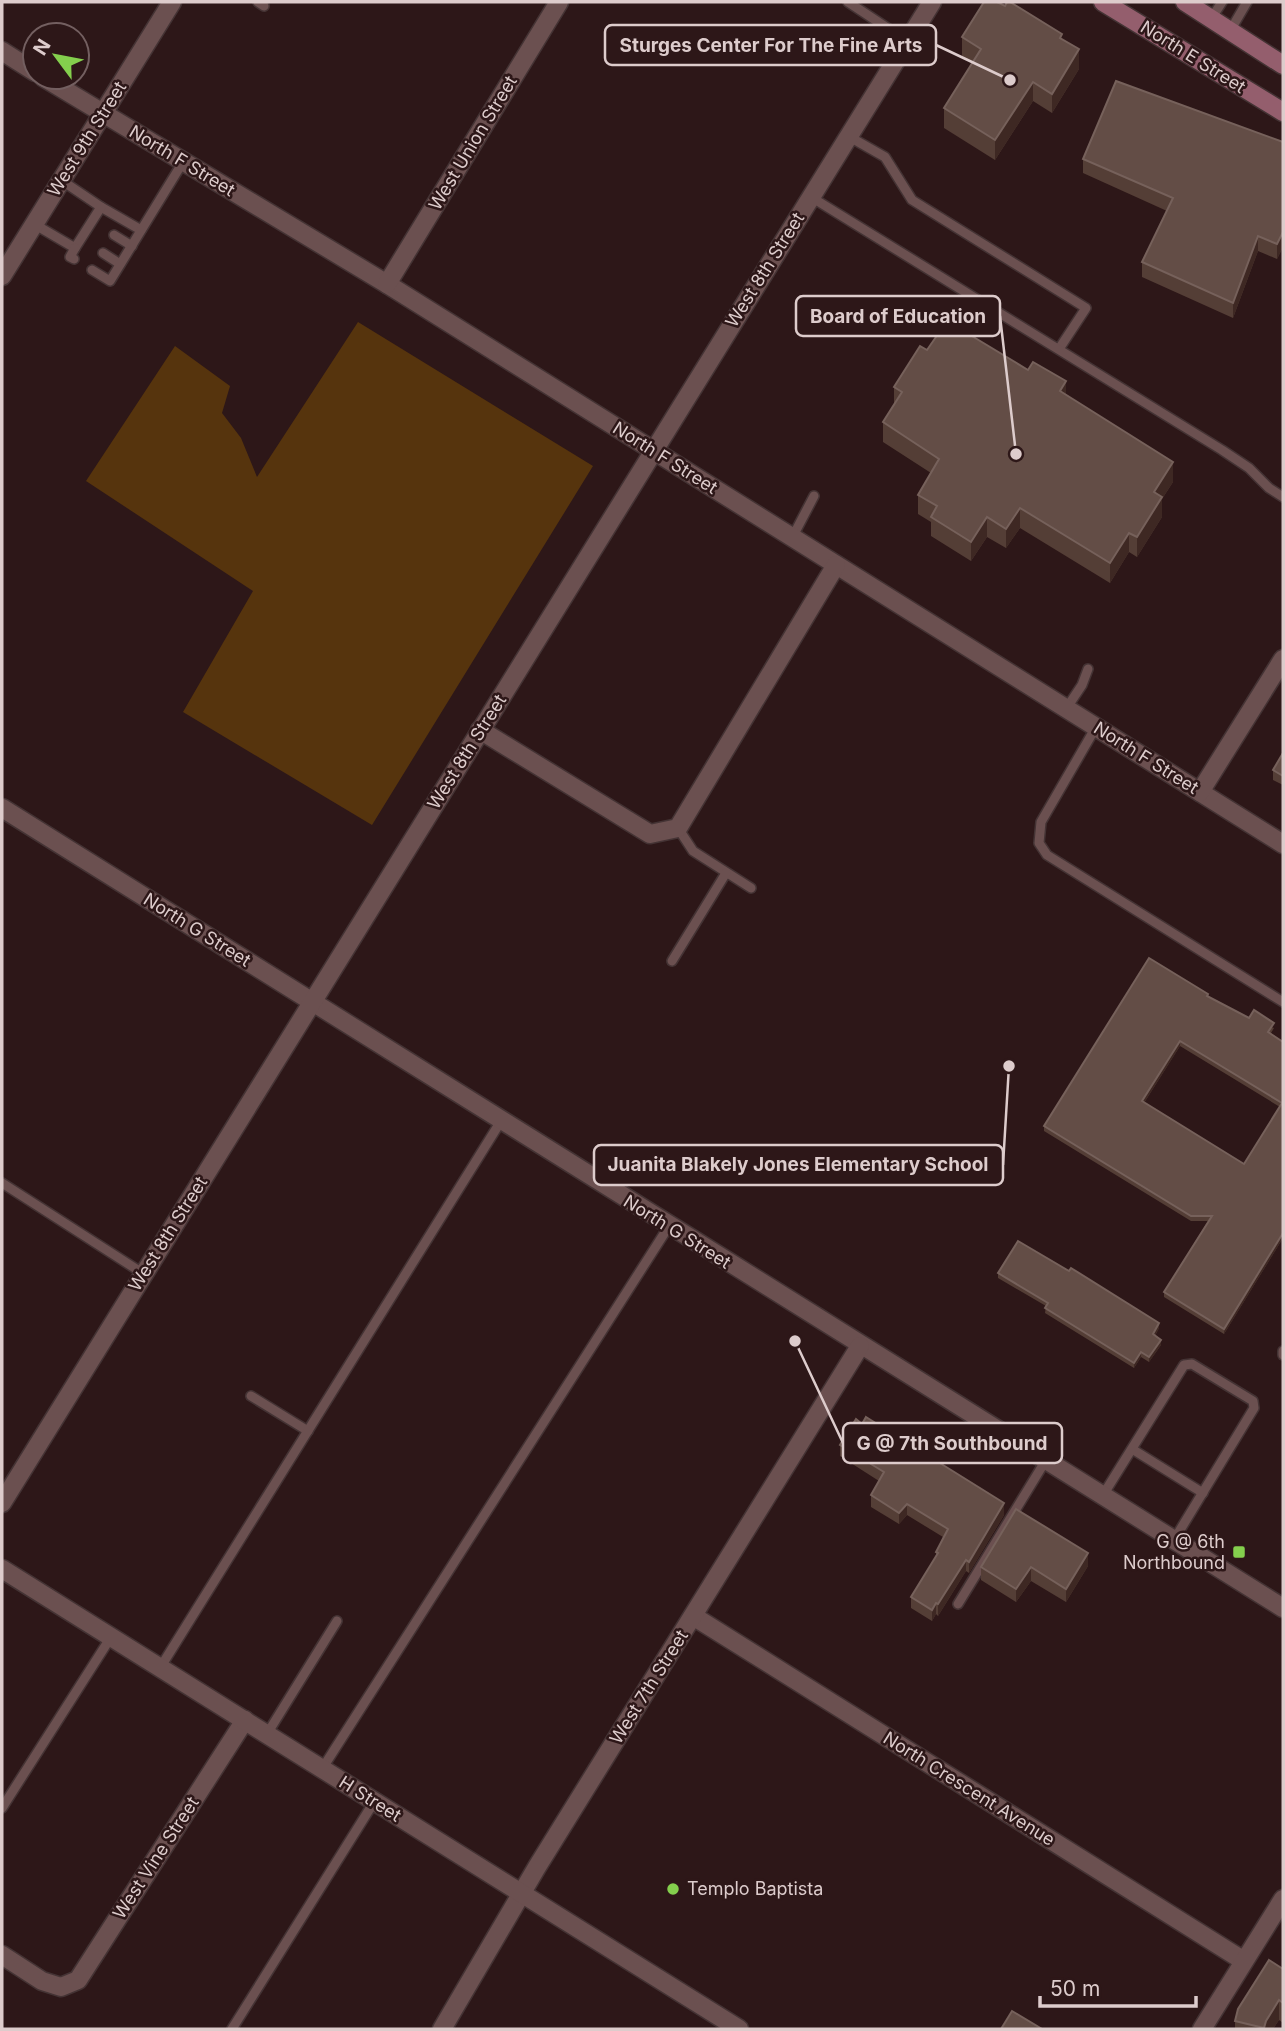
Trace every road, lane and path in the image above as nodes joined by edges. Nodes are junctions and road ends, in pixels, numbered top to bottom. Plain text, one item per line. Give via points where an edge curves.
1 (172, 2) edge
2 (559, 2) edge
3 (848, 2) edge
4 (932, 2) edge
5 (1103, 2) edge
6 (1185, 2) edge
7 (1222, 2) edge
8 (1247, 2) edge
9 (1211, 19) junction
10 (1230, 31) junction
11 (907, 41) junction
12 (2, 51) edge
13 (21, 63) edge
14 (1283, 65) edge
15 (66, 91) edge
16 (1283, 112) edge
17 (103, 114) junction
18 (848, 136) junction
19 (183, 162) junction
20 (61, 180) junction
21 (811, 197) junction
22 (101, 207) junction
23 (34, 224) junction
24 (141, 230) junction
25 (114, 235) dead end
26 (80, 244) junction
27 (132, 246) junction
28 (103, 253) dead end
29 (74, 259) dead end
30 (120, 264) junction
31 (92, 270) dead end
32 (2, 276) edge
33 (387, 284) junction
34 (1059, 349) junction
35 (653, 451) junction
36 (814, 496) dead end
37 (1283, 497) edge
38 (792, 538) junction
39 (836, 565) junction
40 (1283, 659) edge
41 (1088, 669) dead end
42 (1066, 709) junction
43 (1096, 727) junction
44 (481, 730) junction
45 (1200, 792) junction
46 (2, 808) edge
47 (678, 828) junction
48 (1283, 844) edge
49 (726, 873) junction
50 (751, 888) dead end
51 (672, 961) dead end
52 (312, 1002) junction
53 (1283, 1002) edge
54 (501, 1121) junction
55 (2, 1183) edge
56 (669, 1226) junction
57 (144, 1274) junction
58 (860, 1346) junction
59 (251, 1396) dead end
60 (307, 1431) junction
61 (1132, 1449) junction
62 (1046, 1460) junction
63 (1203, 1493) junction
64 (1102, 1495) junction
65 (2, 1503) edge
66 (1174, 1540) junction
67 (2, 1569) edge
68 (958, 1604) dead end
69 (1283, 1608) edge
70 (693, 1616) junction
71 (337, 1621) dead end
72 (111, 1637) junction
73 (160, 1668) junction
74 (245, 1720) junction
75 (267, 1734) junction
76 (322, 1769) junction
77 (374, 1801) junction
78 (2, 1808) edge
79 (521, 1893) junction
80 (1283, 1901) edge
81 (2, 1955) edge
82 (1244, 1961) junction
83 (232, 2029) edge
84 (442, 2029) edge
85 (739, 2029) edge
86 (1202, 2029) edge

1 - 17 street, West 9th Street
2 - 33 street, West Union Street
3 - 11 lane
4 - 11 street, West 8th Street
5 - 16 main road, North E Street
6 - 9 main road
7 - 9 lane
8 - 10 lane
9 - 10 main road
10 - 14 main road
11 - 18 street, West 8th Street
12 - 13 street
15 - 17 street, North F Street
17 - 19 street, North F Street
17 - 20 street, West 9th Street
18 - 21 street, West 8th Street
18 - 34 lane via 885,157 912,200 1086,308
19 - 24 lane
19 - 33 street, North F Street
20 - 22 lane
20 - 23 street, West 9th Street
21 - 34 lane
21 - 35 street, West 8th Street
22 - 24 lane
22 - 26 lane
23 - 26 lane
23 - 32 street, West 9th Street
24 - 27 lane
25 - 27 lane
26 - 29 lane via 70,257
27 - 30 lane
28 - 30 lane
30 - 31 lane via 110,281
33 - 35 street, North F Street
34 - 37 lane via 1249,468
35 - 38 street, North F Street
35 - 44 street, West 8th Street
36 - 38 lane
38 - 39 street, North F Street
39 - 42 street, North F Street
39 - 47 street
40 - 45 street
41 - 42 lane
42 - 43 street, North F Street
43 - 45 street, North F Street
43 - 53 lane via 1041,822 1039,843 1047,855
44 - 47 street via 650,834
44 - 52 street, West 8th Street
45 - 48 street, North F Street
46 - 52 street, North G Street
47 - 49 lane via 693,851
49 - 50 lane
49 - 51 lane
52 - 54 street, North G Street
52 - 57 street, West 8th Street
54 - 56 street, North G Street
54 - 60 lane
55 - 57 lane
56 - 58 street, North G Street
56 - 76 lane
57 - 65 street, West 8th Street
58 - 62 street, North G Street
58 - 70 street, West 7th Street
59 - 60 lane
60 - 73 lane
61 - 63 lane
61 - 63 lane via 1184,1365 1192,1364 1253,1401 1254,1408
61 - 64 lane
62 - 64 street, North G Street
62 - 68 lane
63 - 66 lane
64 - 66 street, North G Street
66 - 69 street, North G Street
67 - 72 street, H Street
70 - 79 street, West 7th Street
70 - 82 street, North Crescent Avenue
71 - 75 lane
72 - 73 street, H Street
72 - 78 lane
73 - 74 street, H Street
74 - 75 street, H Street
74 - 81 street, West Vine Street via 78,1980 61,1987 42,1981
75 - 76 street, H Street
76 - 77 street, H Street
77 - 79 street, H Street
77 - 83 lane
79 - 84 street, West 7th Street
79 - 85 street, H Street
80 - 82 street
82 - 86 street

